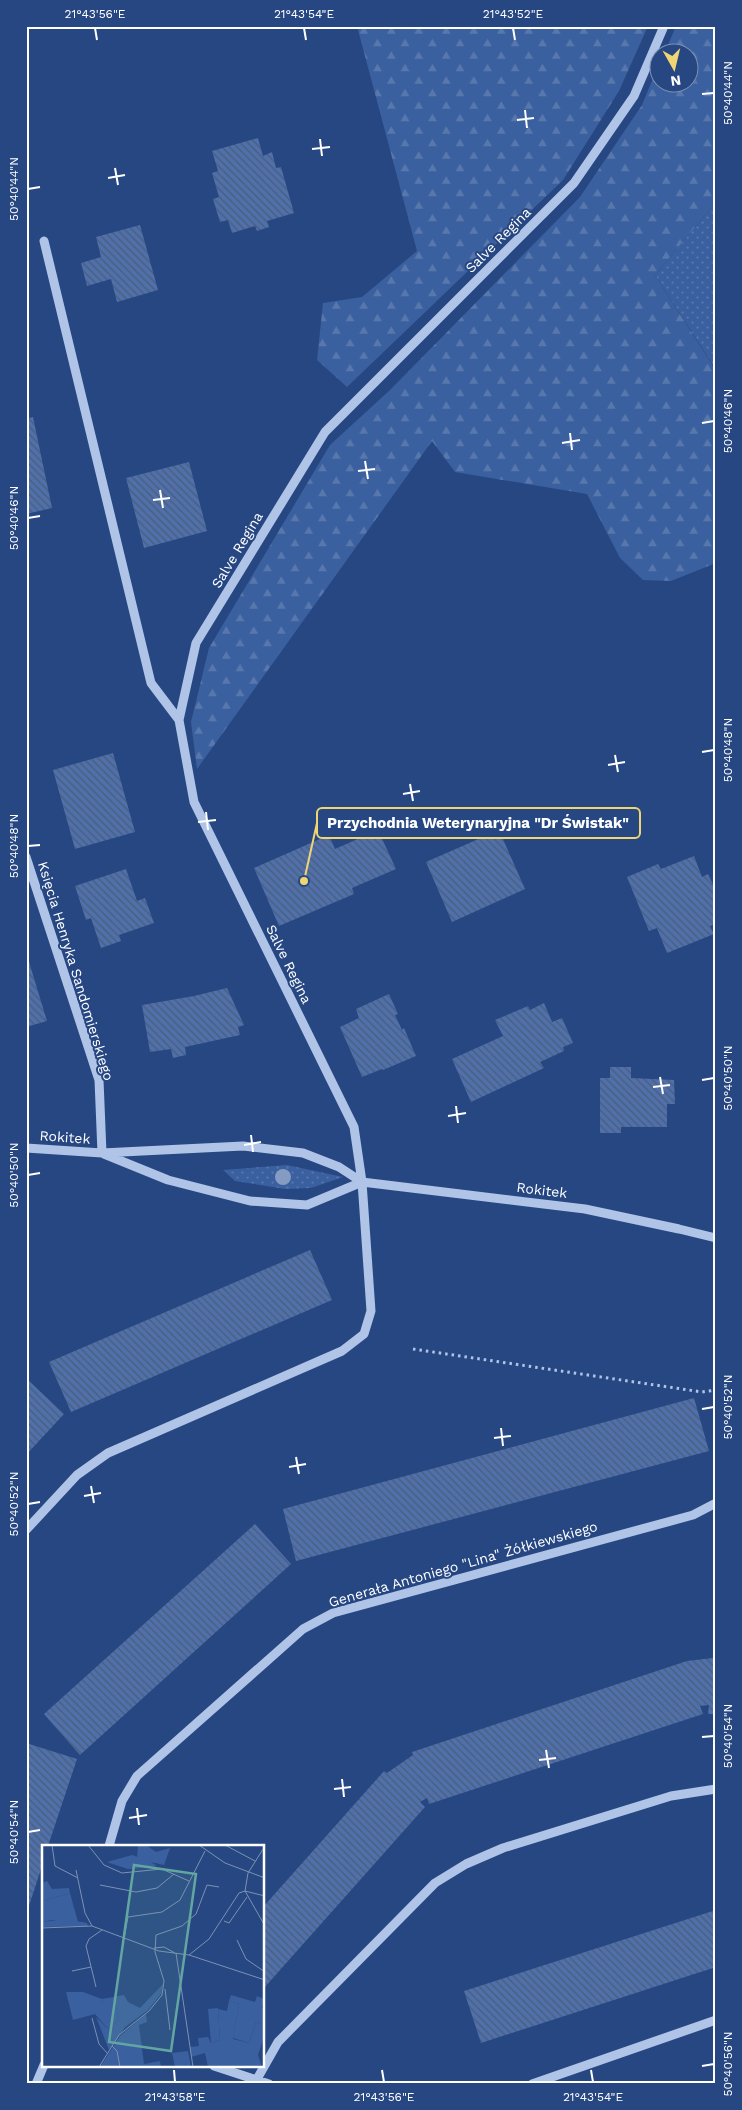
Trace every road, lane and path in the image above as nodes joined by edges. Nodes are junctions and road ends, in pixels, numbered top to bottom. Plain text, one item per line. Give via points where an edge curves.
1 (664, 26) edge
2 (44, 241) dead end
3 (179, 720) junction
4 (26, 857) edge
5 (26, 1148) edge
6 (102, 1153) junction
7 (362, 1182) junction
8 (716, 1238) edge
9 (413, 1349) dead end
10 (716, 1390) edge
11 (716, 1503) edge
12 (26, 1530) edge
13 (716, 1790) edge
14 (109, 1845) edge
15 (716, 2020) edge
16 (265, 2065) edge
17 (43, 2068) edge
18 (221, 2068) edge
19 (263, 2068) edge
20 (257, 2079) junction
21 (36, 2084) edge
22 (269, 2084) edge
23 (532, 2084) edge

1 - 3 street, Salve Regina via 634,96 574,183 325,432 196,643
2 - 3 street via 151,684
3 - 7 street, Salve Regina via 194,802 354,1127
4 - 6 street, Księcia Henryka Sandomierskiego via 99,1080
5 - 6 street, Rokitek
6 - 7 street, Rokitek via 242,1146 303,1152 339,1167
6 - 7 street, Rokitek via 168,1180 250,1201 307,1205
7 - 8 street, Rokitek via 585,1209
7 - 12 street via 371,1311 364,1334 342,1351 108,1453 77,1475
9 - 10 path via 702,1392
11 - 14 street, Generała Antoniego "Lina" Żółkiewskiego via 693,1515 333,1613 302,1629 138,1776 122,1801
13 - 16 street via 671,1796 503,1848 466,1864 435,1883 278,2042
15 - 23 street
17 - 21 street
18 - 20 street
19 - 20 street
20 - 22 street

